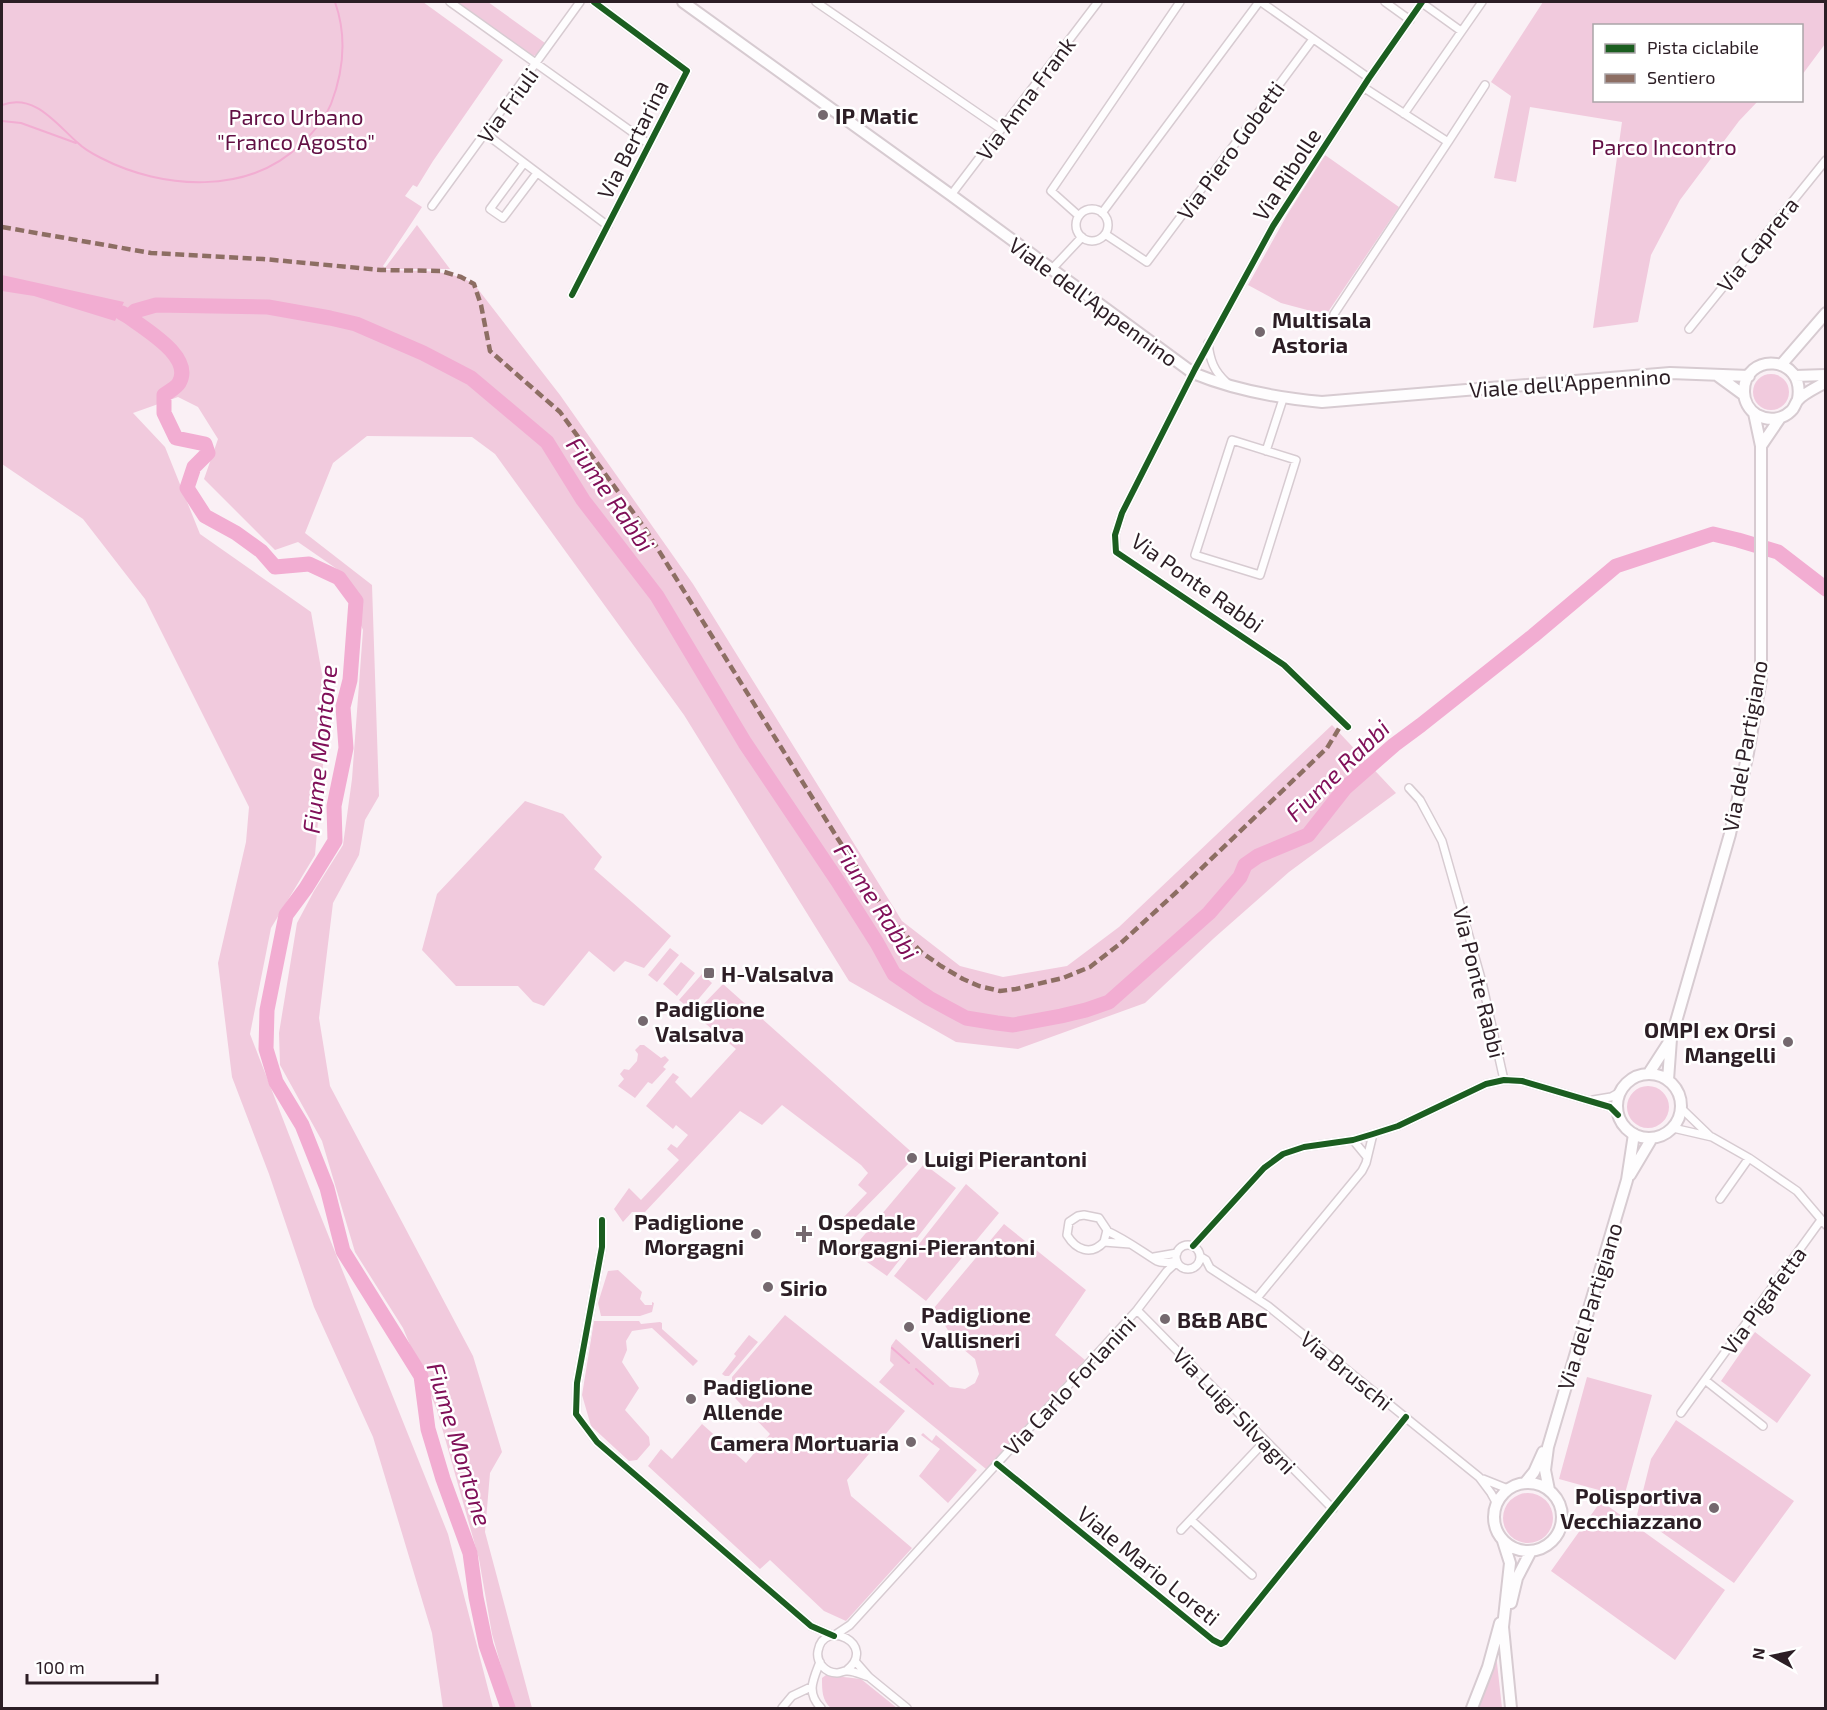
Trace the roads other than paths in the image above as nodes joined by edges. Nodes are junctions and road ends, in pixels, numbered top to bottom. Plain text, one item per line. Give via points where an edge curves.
1 (450, 2) edge
2 (580, 2) edge
3 (594, 2) edge
4 (683, 2) edge
5 (816, 2) edge
6 (1098, 2) edge
7 (1180, 2) edge
8 (1260, 2) edge
9 (1385, 2) edge
10 (1422, 2) edge
11 (1482, 2) edge
12 (1410, 20) junction
13 (1461, 31) junction
14 (1312, 39) junction
15 (536, 64) junction
16 (1369, 78) junction
17 (1485, 85) dead end
18 (1363, 87) junction
19 (1404, 114) junction
20 (1001, 129) junction
21 (486, 134) junction
22 (1448, 142) junction
23 (649, 144) junction
24 (1826, 160) edge
25 (524, 163) junction
26 (537, 173) junction
27 (951, 195) junction
28 (432, 206) dead end
29 (1102, 213) junction
30 (1079, 216) junction
31 (608, 226) junction
32 (1105, 234) junction
33 (1082, 237) junction
34 (1051, 270) junction
35 (572, 295) dead end
36 (1826, 313) edge
37 (1334, 314) dead end
38 (1689, 329) dead end
39 (1208, 343) junction
40 (1781, 365) junction
41 (1192, 373) junction
42 (1826, 375) edge
43 (1718, 376) junction
44 (1749, 376) junction
45 (1796, 376) junction
46 (1826, 382) edge
47 (1231, 386) junction
48 (1744, 395) junction
49 (1283, 399) junction
50 (1798, 399) junction
51 (1754, 413) junction
52 (1780, 418) junction
53 (1761, 446) junction
54 (1266, 451) junction
55 (1348, 727) dead end
56 (1409, 788) dead end
57 (1671, 1039) junction
58 (1649, 1073) junction
59 (1504, 1080) junction
60 (1668, 1080) junction
61 (1620, 1092) junction
62 (1590, 1101) junction
63 (1681, 1108) junction
64 (1618, 1115) junction
65 (1673, 1128) junction
66 (1373, 1134) junction
67 (1634, 1134) junction
68 (1712, 1137) junction
69 (1652, 1138) junction
70 (1353, 1140) junction
71 (1367, 1156) junction
72 (1749, 1158) junction
73 (1627, 1180) junction
74 (1720, 1199) dead end
75 (602, 1220) dead end
76 (1823, 1222) edge
77 (1107, 1231) junction
78 (1104, 1242) junction
79 (1130, 1244) junction
80 (1193, 1246) junction
81 (1201, 1257) junction
82 (1177, 1259) junction
83 (1195, 1268) junction
84 (1210, 1268) junction
85 (1185, 1269) junction
86 (1165, 1276) junction
87 (1257, 1298) junction
88 (1137, 1310) junction
89 (1705, 1380) junction
90 (1681, 1413) dead end
91 (1406, 1417) junction
92 (1763, 1426) dead end
93 (1551, 1432) junction
94 (1265, 1441) junction
95 (996, 1464) junction
96 (1479, 1478) junction
97 (1526, 1483) junction
98 (1508, 1489) junction
99 (1549, 1490) junction
100 (1497, 1504) junction
101 (1333, 1509) junction
102 (1191, 1520) junction
103 (1181, 1530) dead end
104 (1503, 1540) junction
105 (1532, 1551) junction
106 (1252, 1575) dead end
107 (1503, 1615) junction
108 (850, 1625) junction
109 (818, 1629) junction
110 (834, 1635) junction
111 (845, 1637) junction
112 (824, 1641) junction
113 (1505, 1654) junction
114 (855, 1661) junction
115 (820, 1662) junction
116 (825, 1669) junction
117 (847, 1671) junction
118 (869, 1677) junction
119 (814, 1678) junction
120 (811, 1687) junction
121 (782, 1708) edge
122 (821, 1708) edge
123 (907, 1708) edge
124 (1472, 1708) edge
125 (1510, 1708) edge

1 - 15 street
2 - 15 street, Via Friuli
3 - 23 street, Via Bertarina via 687,70
4 - 27 main road, Viale dell'Appennino
5 - 20 street
6 - 20 street, Via Anna Frank
7 - 30 street via 1051,191
8 - 14 street
8 - 29 street
9 - 12 street
10 - 12 street, Via Ribolle
10 - 13 street
11 - 13 street
12 - 16 street, Via Ribolle
13 - 19 street
14 - 16 street
14 - 32 street, Via Piero Gobetti via 1147,262
15 - 21 street, Via Friuli
15 - 23 street
16 - 18 street, Via Ribolle
17 - 22 street
18 - 19 street
18 - 39 street, Via Ribolle via 1273,225
19 - 22 street
20 - 27 street, Via Anna Frank
21 - 25 street
21 - 28 street, Via Friuli
22 - 37 street
23 - 31 street, Via Bertarina
24 - 38 street, Via Caprera
25 - 26 street
25 - 26 street via 490,209 503,218
26 - 31 street
27 - 34 main road, Viale dell'Appennino
29 - 30 street via 1087,210
29 - 32 street via 1108,226
30 - 33 street via 1076,225
31 - 35 street, Via Bertarina
32 - 33 street via 1091,241
33 - 34 street
34 - 41 main road, Viale dell'Appennino
36 - 40 main road
39 - 41 street, Via Ribolle
39 - 47 street via 1212,364
40 - 44 main road, Viale dell'Appennino via 1760,366
40 - 45 main road
41 - 47 main road, Viale dell'Appennino
41 - 55 street, Via Ponte Rabbi via 1122,513 1115,535 1116,552 1284,665
42 - 45 main road
43 - 44 main road, Viale dell'Appennino
43 - 48 main road
43 - 49 main road, Viale dell'Appennino via 1670,373 1322,402
44 - 48 main road
45 - 50 main road
46 - 50 main road
47 - 49 main road, Viale dell'Appennino
48 - 51 main road
49 - 54 street
50 - 52 main road via 1792,411
51 - 52 main road via 1762,418
51 - 53 main road, Via del Partigiano
52 - 53 main road
53 - 57 main road, Via del Partigiano via 1761,679 1730,834
54 - 54 street via 1232,440 1195,555 1260,575 1296,460
56 - 59 street, Via Ponte Rabbi via 1442,841 1482,982
57 - 58 main road, Via del Partigiano
57 - 60 main road, Via del Partigiano
58 - 60 main road
58 - 61 main road via 1632,1079
59 - 62 street via 1522,1081
59 - 66 street via 1473,1088 1398,1126
60 - 63 main road via 1678,1092
61 - 62 street
61 - 64 main road
62 - 64 street via 1610,1107
63 - 65 main road
63 - 68 street
64 - 67 main road
65 - 68 street
65 - 69 main road
66 - 70 street
66 - 71 street
67 - 69 main road
67 - 73 main road, Via del Partigiano
68 - 72 street
69 - 73 main road, Via del Partigiano
70 - 71 street
70 - 80 street via 1298,1148 1274,1161
71 - 87 street via 1362,1171
72 - 74 street
72 - 76 street via 1797,1191
73 - 93 main road, Via del Partigiano
75 - 109 street via 602,1247 577,1383 576,1414 597,1442
76 - 89 street, Via Pigafetta
77 - 78 street
77 - 78 street via 1103,1222 1089,1215 1072,1219 1067,1228 1067,1235 1081,1249 1093,1250
77 - 79 street
78 - 79 street
79 - 82 street via 1154,1257
80 - 81 street
80 - 82 street via 1184,1246
81 - 83 street
81 - 84 street
82 - 85 street
82 - 86 street, Via Carlo Forlanini
83 - 84 street
83 - 85 street
84 - 87 street, Via Bruschi
85 - 86 street
86 - 88 street, Via Carlo Forlanini
87 - 91 street, Via Bruschi
88 - 94 street, Via Luigi Silvagni
88 - 95 street, Via Carlo Forlanini
89 - 90 street, Via Pigafetta
89 - 92 street
91 - 96 street, Via Bruschi
91 - 101 street, Viale Mario Loreti
93 - 97 main road, Via del Partigiano
93 - 99 main road, Via del Partigiano via 1545,1470
94 - 101 street, Via Luigi Silvagni
94 - 102 street
95 - 101 street, Viale Mario Loreti via 1219,1644 1225,1642
95 - 108 street, Via Carlo Forlanini
96 - 98 street, Via Bruschi
96 - 100 street, Via Bruschi
97 - 98 main road
97 - 99 main road
98 - 100 main road
99 - 105 main road via 1561,1507 1561,1527 1550,1544
100 - 104 main road via 1494,1523
102 - 103 street
102 - 106 street
104 - 105 main road via 1521,1551
104 - 107 main road via 1510,1563
105 - 113 main road via 1517,1578
107 - 113 main road
107 - 124 main road
108 - 110 street
108 - 111 street
109 - 110 street
109 - 112 street
110 - 111 street
110 - 112 street
111 - 114 street via 856,1649
112 - 115 street via 818,1653
113 - 125 main road
114 - 117 street
114 - 118 street
115 - 116 street
115 - 119 street
116 - 117 street
116 - 119 street
117 - 118 street
118 - 123 street
119 - 120 street
120 - 121 street via 792,1696
120 - 122 street

